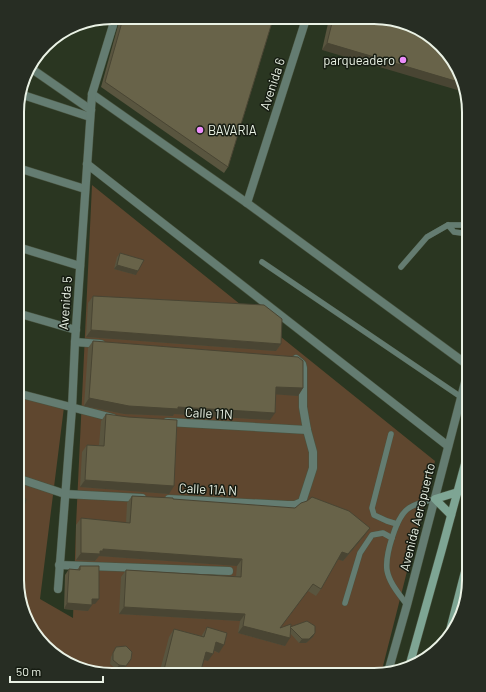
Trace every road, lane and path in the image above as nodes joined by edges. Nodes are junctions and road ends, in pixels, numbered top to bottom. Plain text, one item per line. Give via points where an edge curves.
1 (113, 24) edge
2 (304, 24) edge
3 (34, 71) edge
4 (92, 94) junction
5 (26, 96) edge
6 (91, 114) junction
7 (87, 164) junction
8 (24, 170) edge
9 (85, 189) junction
10 (247, 203) junction
11 (448, 225) junction
12 (462, 225) edge
13 (462, 233) edge
14 (24, 249) edge
15 (262, 262) dead end
16 (80, 266) junction
17 (401, 267) dead end
18 (24, 315) edge
19 (76, 330) junction
20 (75, 342) junction
21 (106, 344) edge
22 (295, 359) edge
23 (462, 361) edge
24 (462, 393) edge
25 (24, 395) edge
26 (461, 397) junction
27 (72, 408) junction
28 (123, 420) edge
29 (160, 422) edge
30 (307, 430) junction
31 (391, 434) dead end
32 (448, 446) junction
33 (462, 476) edge
34 (24, 480) edge
35 (458, 492) junction
36 (65, 494) junction
37 (435, 499) junction
38 (451, 516) junction
39 (397, 524) junction
40 (392, 538) junction
41 (59, 565) junction
42 (229, 571) dead end
43 (462, 583) edge
44 (58, 588) dead end
45 (346, 603) dead end
46 (407, 605) junction
47 (453, 619) edge
48 (411, 660) edge
49 (390, 666) edge

1 - 4 street, Avenida 5
2 - 10 street, Avenida 6
3 - 6 street
4 - 6 street, Avenida 5
4 - 10 street
5 - 6 street
6 - 7 street, Avenida 5
7 - 9 street, Avenida 5
7 - 32 street
8 - 9 street
9 - 16 street, Avenida 5
10 - 23 street
11 - 12 lane
11 - 13 lane via 454,232
11 - 17 lane via 427,237
14 - 16 street
15 - 26 lane
16 - 19 street, Avenida 5
18 - 19 street
19 - 20 street, Avenida 5
20 - 21 street
20 - 27 street, Avenida 5
22 - 30 street, Calle 11A N via 303,368 303,407
24 - 26 street, Avenida Aeropuerto
25 - 27 street
26 - 32 street, Avenida Aeropuerto
27 - 28 street
27 - 36 street, Avenida 5
29 - 30 street, Calle 11N
30 - 36 street, Calle 11A N via 313,452 313,468 302,502 295,505
31 - 39 lane via 372,508 374,515
32 - 37 street, Avenida Aeropuerto
33 - 35 main road
34 - 36 street, Calle 11A N
35 - 37 main road
35 - 38 main road
36 - 41 street, Avenida 5
37 - 38 main road
37 - 39 lane via 419,502 407,508
37 - 46 street, Avenida Aeropuerto
38 - 48 main road
39 - 40 lane
40 - 45 lane via 383,533 372,535 360,553
40 - 46 lane via 387,571
41 - 42 street
41 - 44 street, Avenida 5
43 - 47 main road
46 - 49 street, Avenida Aeropuerto

